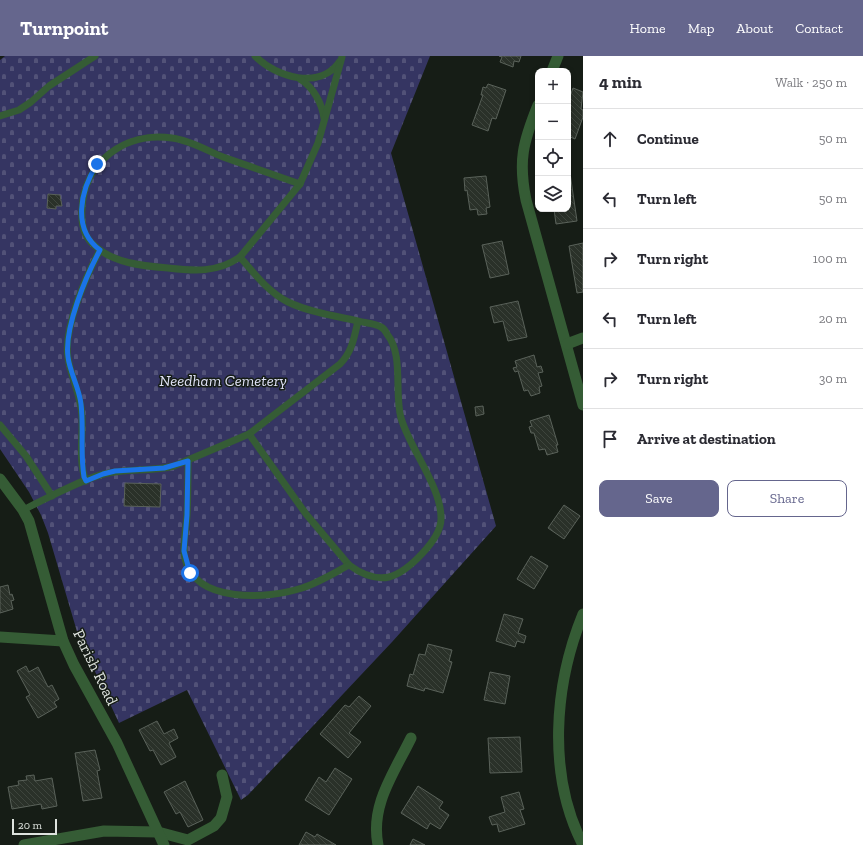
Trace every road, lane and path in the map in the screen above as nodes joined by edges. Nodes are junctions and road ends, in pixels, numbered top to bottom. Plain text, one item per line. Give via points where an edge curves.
1 (95, 56) edge
2 (255, 56) edge
3 (558, 56) edge
4 (342, 57) edge
5 (553, 68) edge
6 (294, 76) junction
7 (535, 113) edge
8 (0, 116) edge
9 (324, 122) junction
10 (300, 184) junction
11 (100, 250) junction
12 (240, 257) junction
13 (358, 321) junction
14 (583, 338) edge
15 (567, 344) junction
16 (583, 406) edge
17 (0, 425) edge
18 (249, 434) junction
19 (188, 461) junction
20 (0, 478) edge
21 (86, 481) junction
22 (52, 496) junction
23 (23, 510) junction
24 (349, 565) junction
25 (583, 614) edge
26 (0, 637) edge
27 (64, 641) junction
28 (411, 738) dead end
29 (222, 775) dead end
30 (158, 832) junction
31 (24, 845) edge
32 (164, 845) edge
33 (378, 845) edge
34 (583, 845) edge

1 - 8 lane via 49,86 19,110
2 - 6 lane
3 - 5 street
4 - 6 lane via 336,67 317,78 305,79
4 - 9 lane
6 - 9 lane via 311,88 321,107
7 - 15 street via 524,144 523,182 527,205
9 - 10 lane
10 - 11 lane via 184,141 159,137 136,141 114,150 102,159 88,181 82,200 83,227 90,242
10 - 12 lane
11 - 12 lane via 132,263 201,271 221,268
11 - 21 lane via 81,293 67,344 70,369 81,404 83,470
12 - 13 lane via 266,286 280,297 303,307
13 - 18 lane via 348,356
13 - 24 lane via 381,327 392,341 396,355 397,400 401,417 437,497 441,521 439,530 424,551 394,575 375,577
14 - 15 street
15 - 16 street
17 - 22 lane via 26,456
18 - 19 lane
18 - 24 lane via 306,514
19 - 21 lane via 164,468 115,471
19 - 24 lane via 184,557 190,573 203,586 224,593 252,595 287,592 304,588
20 - 23 street, Parish Road
21 - 22 lane
22 - 23 lane
23 - 27 street, Parish Road via 33,535
25 - 34 street via 573,639 562,690 559,735 561,778 575,829
26 - 27 street
27 - 30 street, Parish Road via 74,665 117,743
28 - 33 street via 378,809
29 - 30 street via 227,798 221,818 214,826 188,840
30 - 31 street via 104,831
30 - 32 street, Parish Road

